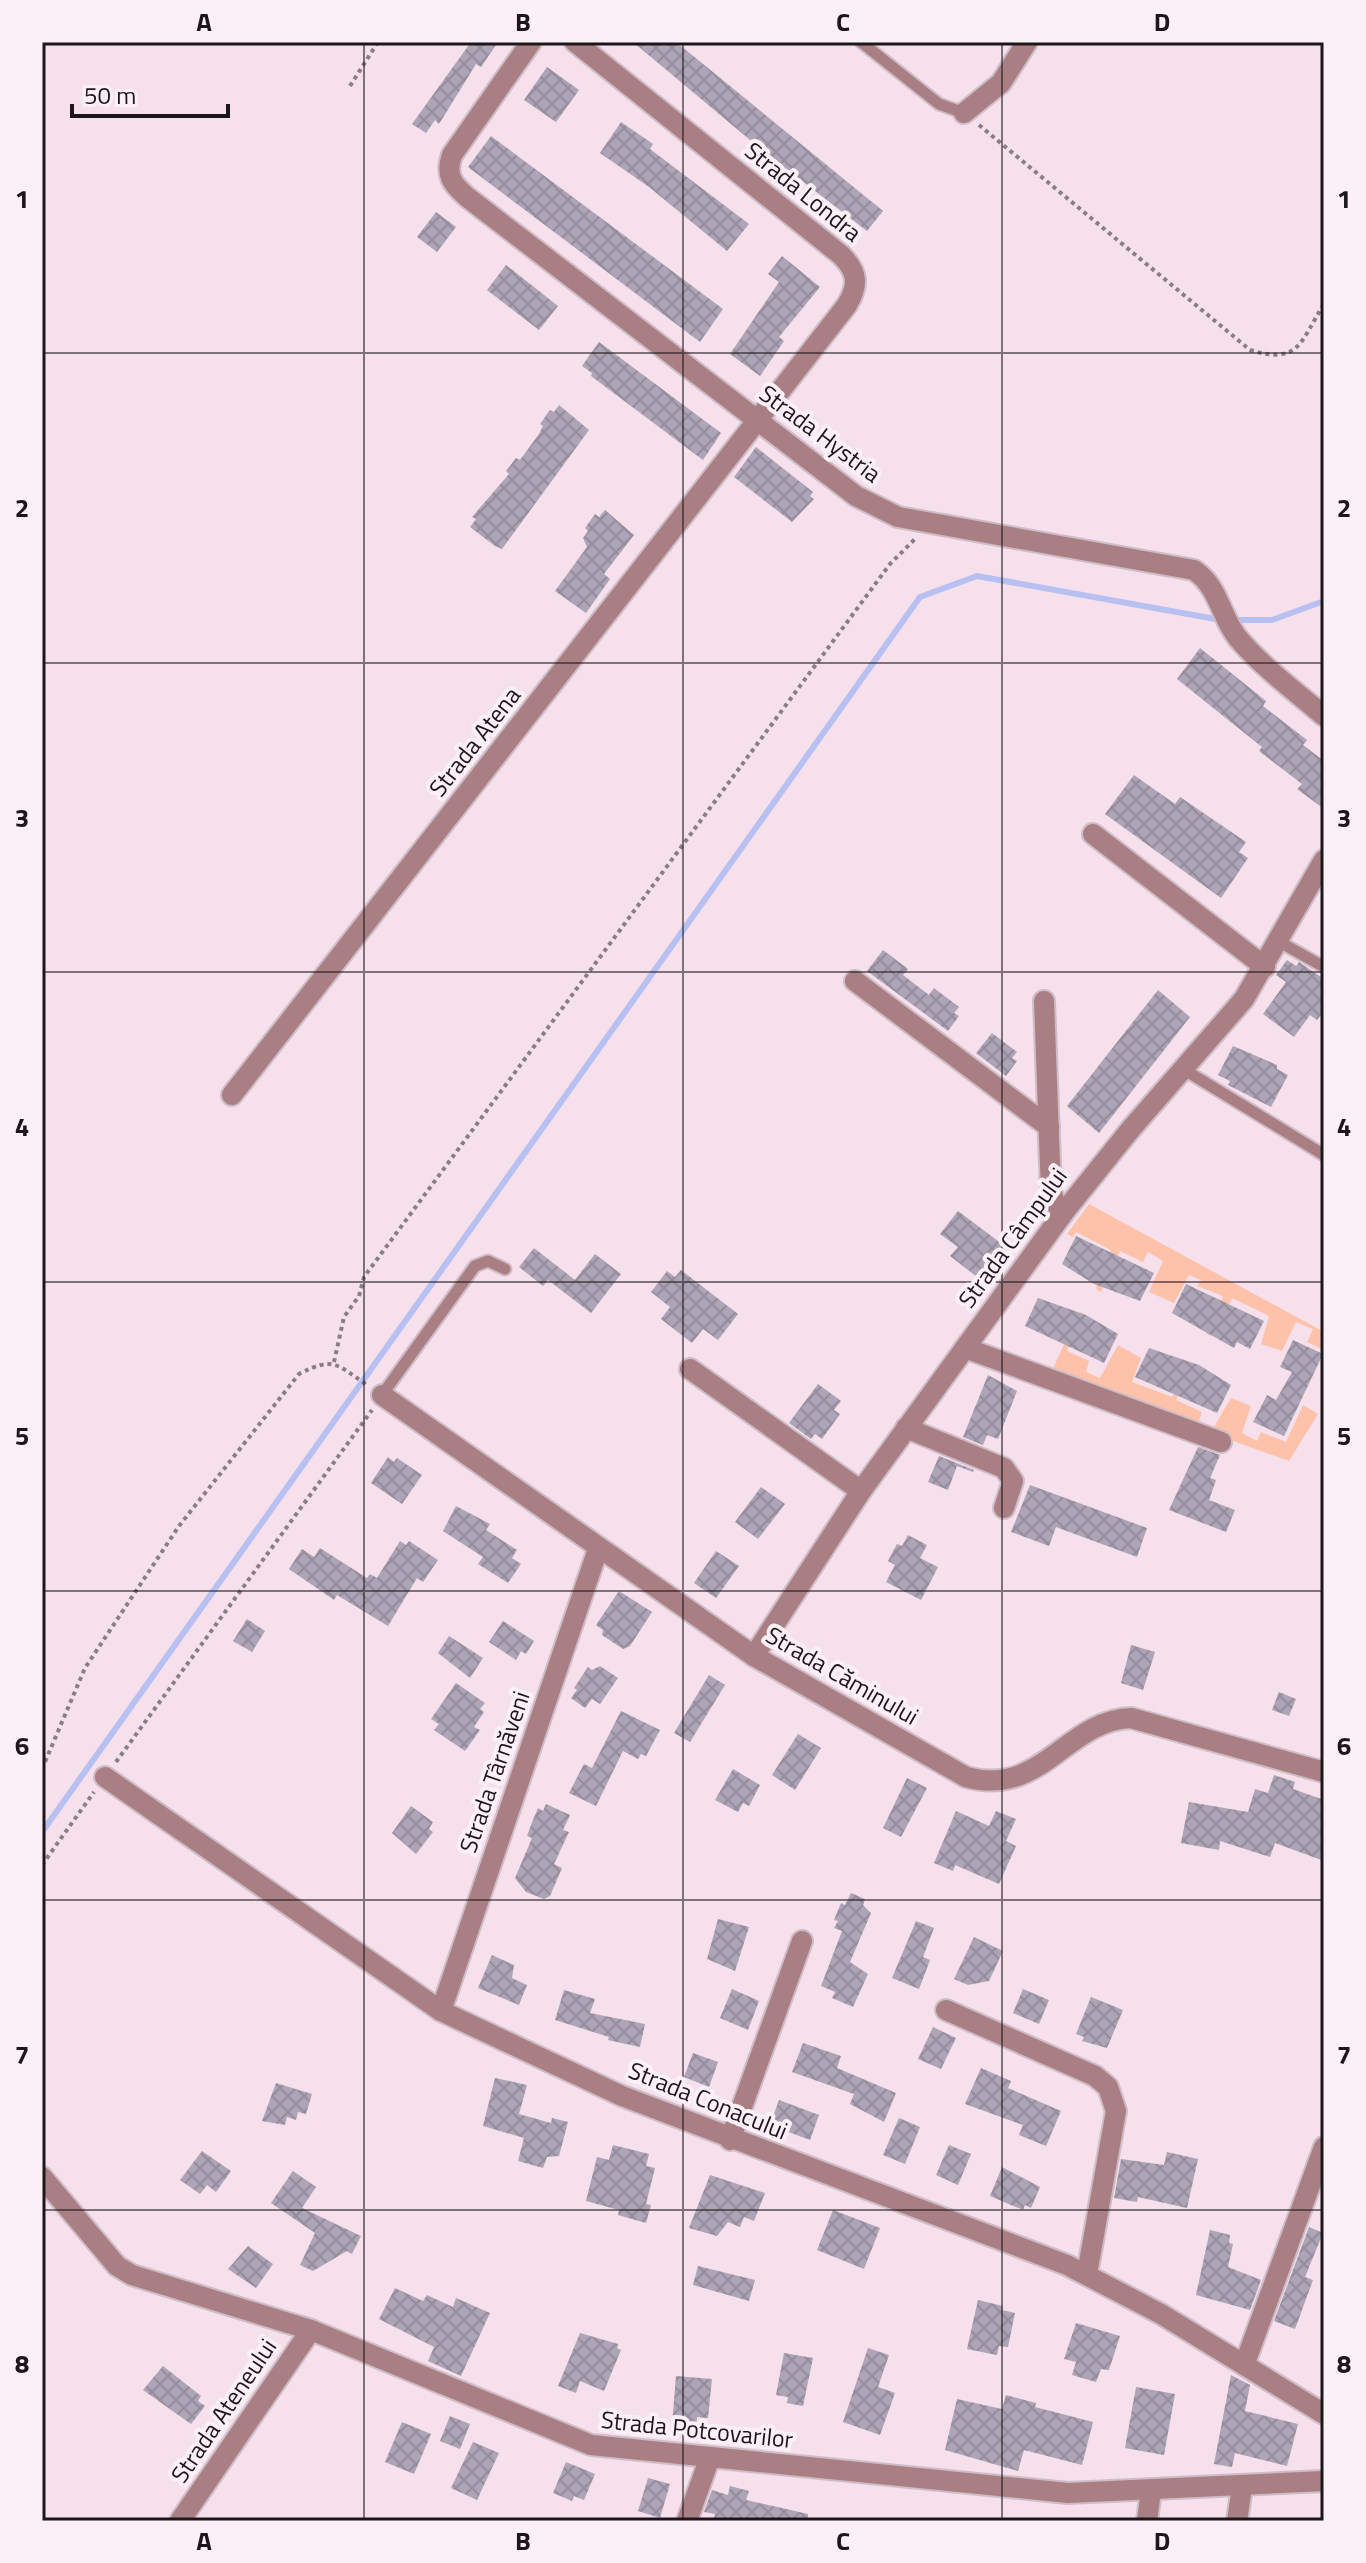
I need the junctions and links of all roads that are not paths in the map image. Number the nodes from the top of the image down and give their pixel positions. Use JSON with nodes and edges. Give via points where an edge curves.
{"nodes":[{"id":1,"x":531,"y":42,"type":"edge"},
{"id":2,"x":575,"y":42,"type":"edge"},
{"id":3,"x":861,"y":42,"type":"edge"},
{"id":4,"x":1027,"y":42,"type":"edge"},
{"id":5,"x":964,"y":113,"type":"joint"},
{"id":6,"x":757,"y":420,"type":"junction"},
{"id":7,"x":1324,"y":716,"type":"edge"},
{"id":8,"x":1093,"y":834,"type":"dead end"},
{"id":9,"x":1324,"y":860,"type":"edge"},
{"id":10,"x":1278,"y":941,"type":"junction"},
{"id":11,"x":1265,"y":967,"type":"junction"},
{"id":12,"x":1324,"y":967,"type":"edge"},
{"id":13,"x":855,"y":981,"type":"dead end"},
{"id":14,"x":1044,"y":1001,"type":"dead end"},
{"id":15,"x":1183,"y":1069,"type":"junction"},
{"id":16,"x":232,"y":1095,"type":"dead end"},
{"id":17,"x":1049,"y":1127,"type":"junction"},
{"id":18,"x":1324,"y":1155,"type":"edge"},
{"id":19,"x":1064,"y":1212,"type":"junction"},
{"id":20,"x":505,"y":1269,"type":"dead end"},
{"id":21,"x":965,"y":1348,"type":"junction"},
{"id":22,"x":690,"y":1369,"type":"dead end"},
{"id":23,"x":382,"y":1395,"type":"joint"},
{"id":24,"x":906,"y":1428,"type":"junction"},
{"id":25,"x":1221,"y":1442,"type":"dead end"},
{"id":26,"x":861,"y":1491,"type":"junction"},
{"id":27,"x":1004,"y":1508,"type":"dead end"},
{"id":28,"x":598,"y":1549,"type":"junction"},
{"id":29,"x":754,"y":1656,"type":"junction"},
{"id":30,"x":1324,"y":1772,"type":"edge"},
{"id":31,"x":105,"y":1777,"type":"road end"},
{"id":32,"x":802,"y":1941,"type":"dead end"},
{"id":33,"x":946,"y":2010,"type":"dead end"},
{"id":34,"x":441,"y":2011,"type":"junction"},
{"id":35,"x":730,"y":2140,"type":"junction"},
{"id":36,"x":1324,"y":2147,"type":"edge"},
{"id":37,"x":42,"y":2177,"type":"edge"},
{"id":38,"x":1087,"y":2274,"type":"junction"},
{"id":39,"x":311,"y":2330,"type":"junction"},
{"id":40,"x":1245,"y":2363,"type":"junction"},
{"id":41,"x":1324,"y":2414,"type":"edge"},
{"id":42,"x":709,"y":2460,"type":"junction"},
{"id":43,"x":1324,"y":2481,"type":"edge"},
{"id":44,"x":1242,"y":2487,"type":"junction"},
{"id":45,"x":1151,"y":2491,"type":"junction"},
{"id":46,"x":180,"y":2521,"type":"edge"},
{"id":47,"x":687,"y":2521,"type":"edge"},
{"id":48,"x":1147,"y":2521,"type":"edge"},
{"id":49,"x":1237,"y":2521,"type":"edge"}],
"edges":[{"from":1,"to":6,"type":"street","name":"Strada Hystria","via":[[452,155],[448,166],[453,184]]},
{"from":2,"to":6,"type":"street","name":"Strada Londra","via":[[841,255],[854,271],[856,286],[847,305]]},
{"from":3,"to":5,"type":"lane","via":[[939,104]]},
{"from":4,"to":5,"type":"street","via":[[1001,83]]},
{"from":6,"to":7,"type":"street","name":"Strada Hystria","via":[[856,496],[898,517],[1194,570],[1215,591],[1234,633]]},
{"from":6,"to":16,"type":"street","name":"Strada Atena"},
{"from":8,"to":11,"type":"street"},
{"from":9,"to":10,"type":"street","name":"Strada Câmpului"},
{"from":10,"to":11,"type":"street","name":"Strada Câmpului"},
{"from":10,"to":12,"type":"lane"},
{"from":11,"to":15,"type":"street","name":"Strada Câmpului"},
{"from":13,"to":17,"type":"street"},
{"from":14,"to":17,"type":"street"},
{"from":15,"to":18,"type":"lane"},
{"from":15,"to":19,"type":"street","name":"Strada Câmpului"},
{"from":17,"to":19,"type":"street","via":[[1051,1191]]},
{"from":19,"to":21,"type":"street","name":"Strada Câmpului"},
{"from":20,"to":23,"type":"lane","via":[[488,1261],[475,1266]]},
{"from":21,"to":24,"type":"street","name":"Strada Câmpului"},
{"from":21,"to":25,"type":"street"},
{"from":22,"to":26,"type":"street"},
{"from":23,"to":28,"type":"street","name":"Strada Căminului"},
{"from":24,"to":26,"type":"street","name":"Strada Câmpului"},
{"from":24,"to":27,"type":"street","via":[[1004,1468],[1013,1481]]},
{"from":26,"to":29,"type":"street","name":"Strada Câmpului"},
{"from":28,"to":29,"type":"street","name":"Strada Căminului"},
{"from":28,"to":34,"type":"street","name":"Strada Târnăveni"},
{"from":29,"to":30,"type":"street","name":"Strada Căminului","via":[[966,1777],[984,1782],[1025,1774],[1092,1731],[1131,1718]]},
{"from":31,"to":34,"type":"street","name":"Strada Conacului"},
{"from":32,"to":35,"type":"street"},
{"from":33,"to":38,"type":"street","via":[[1095,2076],[1108,2087],[1116,2111]]},
{"from":34,"to":35,"type":"street","name":"Strada Conacului"},
{"from":35,"to":38,"type":"street","name":"Strada Conacului"},
{"from":36,"to":40,"type":"street"},
{"from":37,"to":39,"type":"street","name":"Strada Potcovarilor","via":[[124,2271]]},
{"from":38,"to":40,"type":"street","name":"Strada Conacului"},
{"from":39,"to":42,"type":"street","name":"Strada Potcovarilor","via":[[576,2441]]},
{"from":39,"to":46,"type":"street","name":"Strada Ateneului"},
{"from":40,"to":41,"type":"street","name":"Strada Conacului"},
{"from":42,"to":45,"type":"street","name":"Strada Potcovarilor","via":[[1068,2493]]},
{"from":42,"to":47,"type":"street"},
{"from":43,"to":44,"type":"street","name":"Strada Potcovarilor"},
{"from":44,"to":45,"type":"street","name":"Strada Potcovarilor"},
{"from":44,"to":49,"type":"street"},
{"from":45,"to":48,"type":"street"}]}
